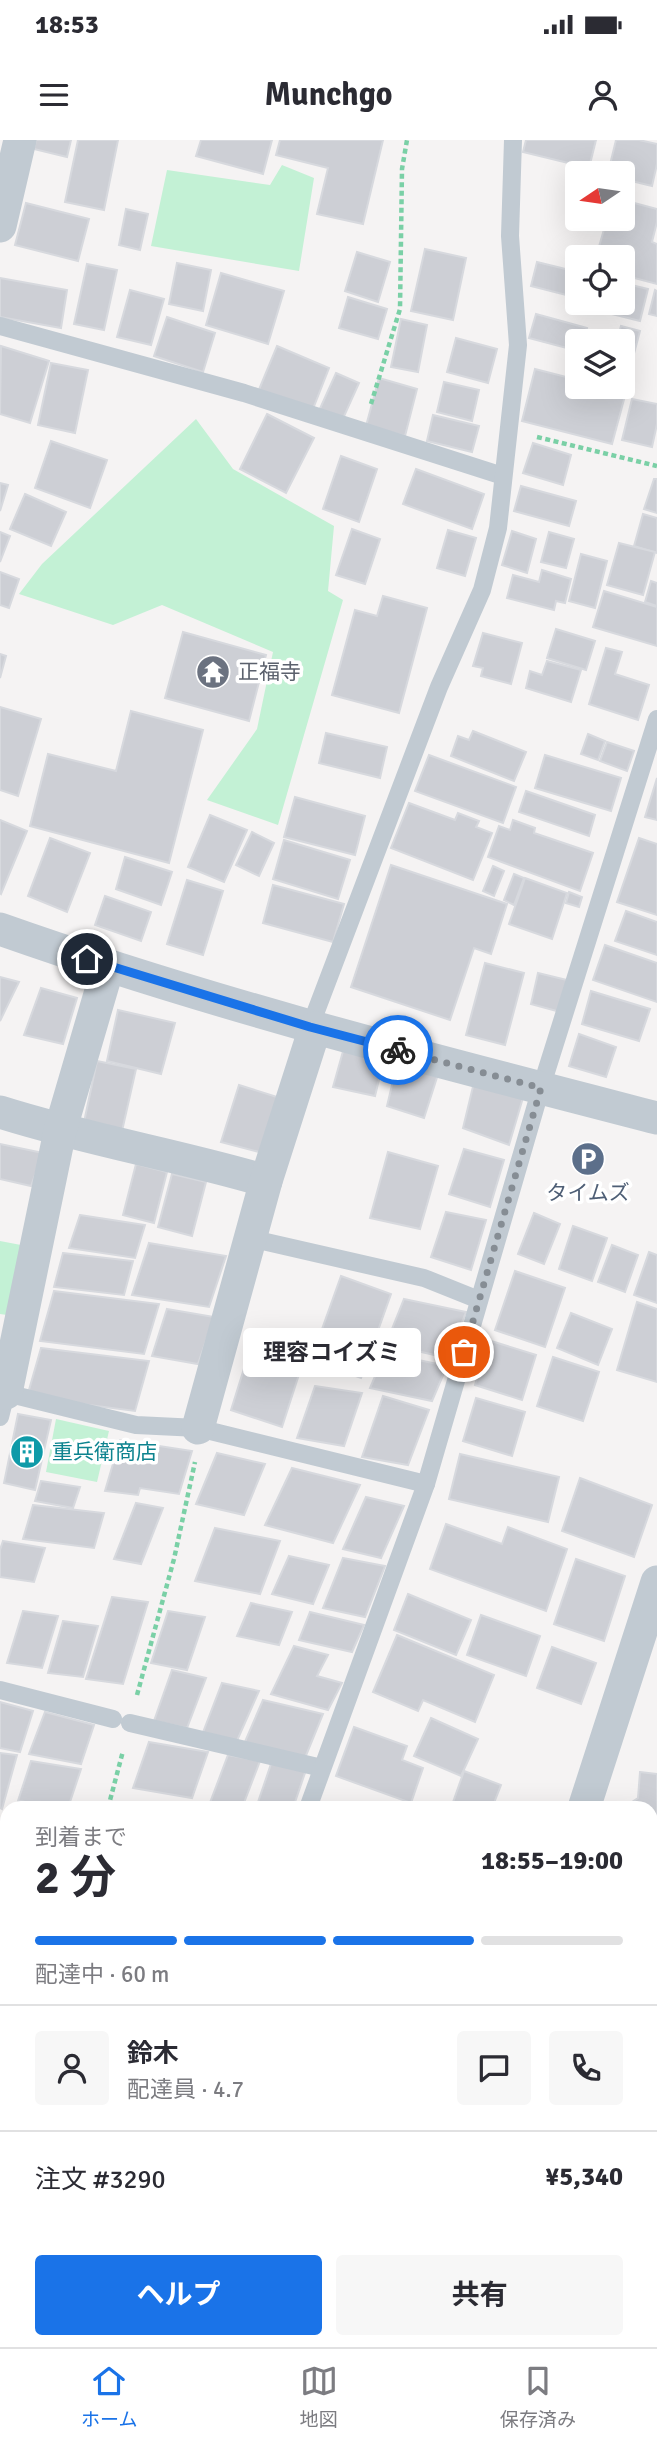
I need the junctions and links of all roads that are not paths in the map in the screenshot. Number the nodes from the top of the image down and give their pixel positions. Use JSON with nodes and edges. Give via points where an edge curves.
{"nodes":[{"id":1,"x":20,"y":140,"type":"edge"},
{"id":2,"x":513,"y":140,"type":"edge"},
{"id":3,"x":0,"y":226,"type":"edge"},
{"id":4,"x":0,"y":326,"type":"edge"},
{"id":5,"x":503,"y":476,"type":"junction"},
{"id":6,"x":657,"y":719,"type":"edge"},
{"id":7,"x":0,"y":929,"type":"edge"},
{"id":8,"x":108,"y":967,"type":"junction"},
{"id":9,"x":312,"y":1027,"type":"junction"},
{"id":10,"x":541,"y":1088,"type":"junction"},
{"id":11,"x":0,"y":1112,"type":"edge"},
{"id":12,"x":657,"y":1118,"type":"edge"},
{"id":13,"x":60,"y":1131,"type":"junction"},
{"id":14,"x":265,"y":1181,"type":"junction"},
{"id":15,"x":249,"y":1238,"type":"junction"},
{"id":16,"x":479,"y":1300,"type":"junction"},
{"id":17,"x":3,"y":1405,"type":"edge"},
{"id":18,"x":198,"y":1428,"type":"junction"},
{"id":19,"x":426,"y":1484,"type":"junction"},
{"id":20,"x":657,"y":1582,"type":"edge"},
{"id":21,"x":0,"y":1690,"type":"edge"},
{"id":22,"x":322,"y":1768,"type":"junction"},
{"id":23,"x":310,"y":1801,"type":"edge"},
{"id":24,"x":586,"y":1801,"type":"edge"}],
"edges":[{"from":1,"to":3,"type":"street"},
{"from":2,"to":5,"type":"lane","via":[[510,236],[517,345]]},
{"from":4,"to":5,"type":"lane","via":[[244,393]]},
{"from":5,"to":9,"type":"lane","via":[[498,528],[482,590],[439,687]]},
{"from":6,"to":10,"type":"lane"},
{"from":7,"to":8,"type":"street"},
{"from":8,"to":9,"type":"street"},
{"from":8,"to":13,"type":"street"},
{"from":9,"to":10,"type":"street"},
{"from":9,"to":14,"type":"street"},
{"from":10,"to":12,"type":"street"},
{"from":10,"to":16,"type":"lane"},
{"from":11,"to":13,"type":"street"},
{"from":13,"to":14,"type":"street"},
{"from":13,"to":17,"type":"street"},
{"from":14,"to":15,"type":"street"},
{"from":15,"to":16,"type":"lane","via":[[424,1278]]},
{"from":15,"to":18,"type":"street"},
{"from":16,"to":19,"type":"lane"},
{"from":17,"to":18,"type":"lane","via":[[136,1425]]},
{"from":18,"to":19,"type":"lane"},
{"from":19,"to":22,"type":"lane"},
{"from":20,"to":24,"type":"street"},
{"from":21,"to":22,"type":"lane"},
{"from":22,"to":23,"type":"lane"}]}
